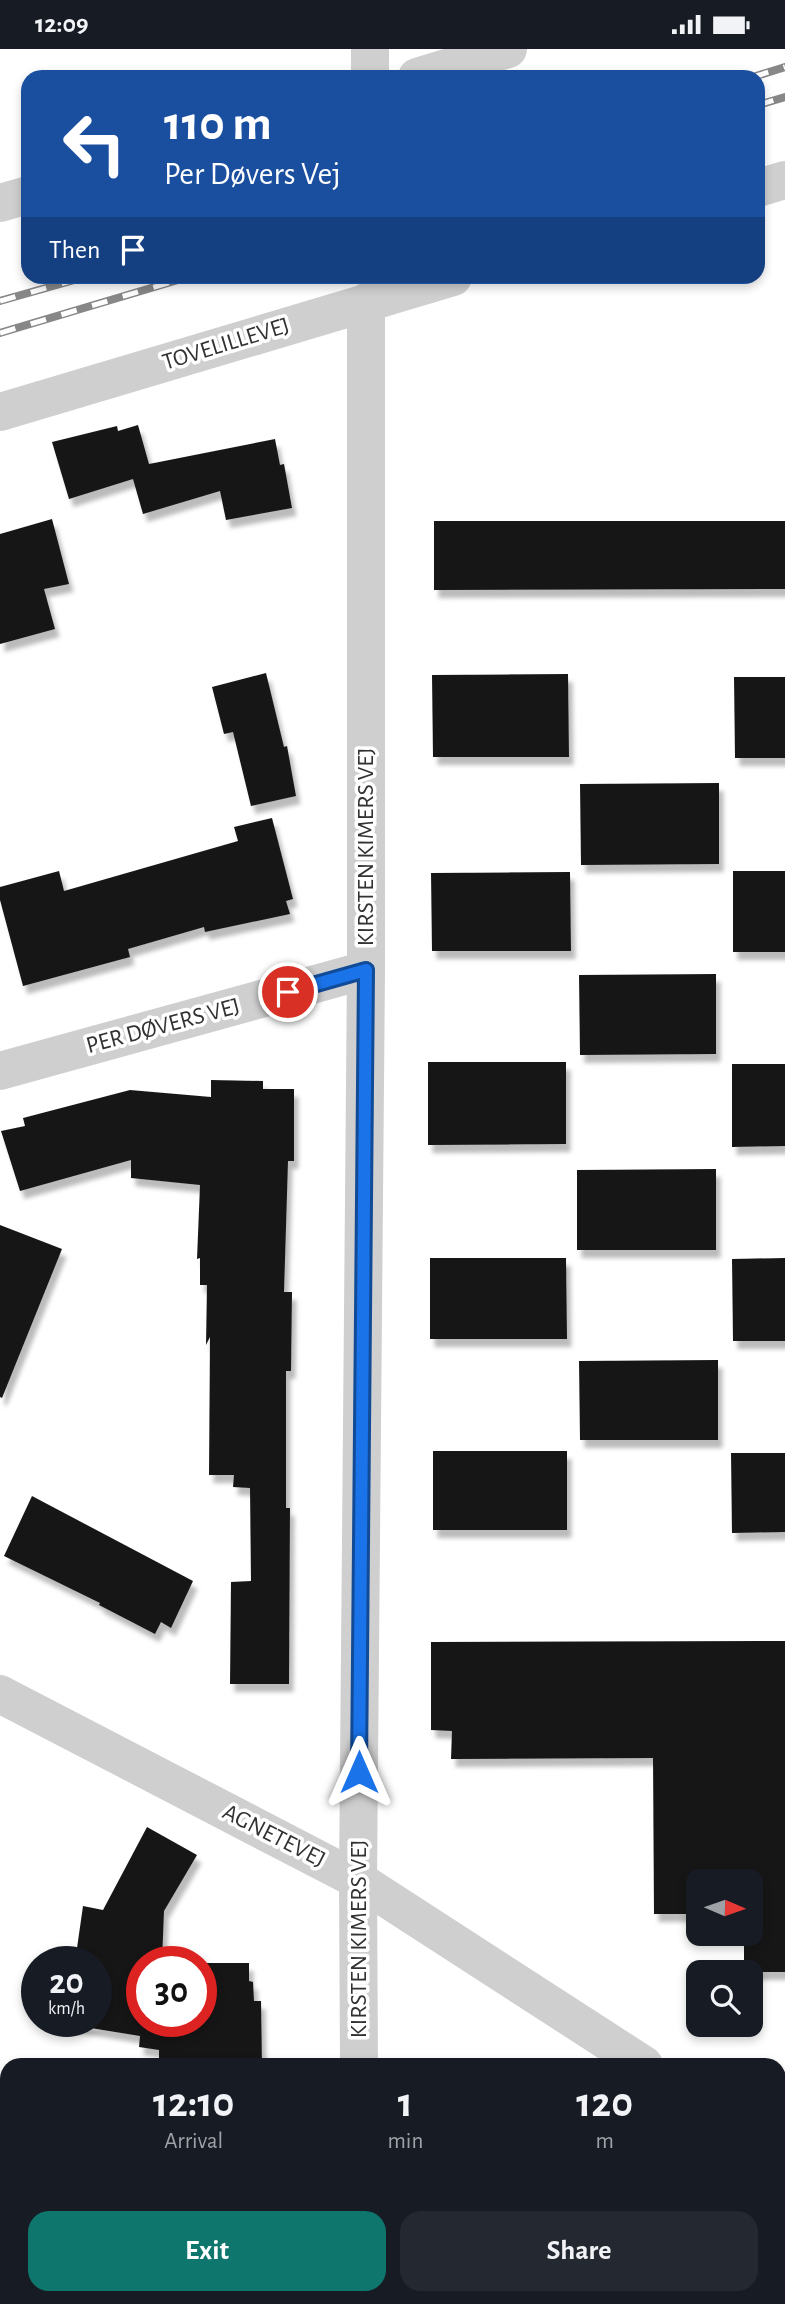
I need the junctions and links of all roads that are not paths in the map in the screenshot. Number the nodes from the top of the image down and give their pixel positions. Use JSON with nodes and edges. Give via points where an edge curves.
{"nodes":[{"id":1,"x":370,"y":49,"type":"edge"},
{"id":2,"x":508,"y":49,"type":"edge"},
{"id":3,"x":370,"y":70,"type":"edge"},
{"id":4,"x":439,"y":70,"type":"edge"},
{"id":5,"x":785,"y":180,"type":"edge"},
{"id":6,"x":765,"y":186,"type":"edge"},
{"id":7,"x":21,"y":197,"type":"edge"},
{"id":8,"x":0,"y":203,"type":"edge"},
{"id":9,"x":429,"y":284,"type":"edge"},
{"id":10,"x":366,"y":302,"type":"junction"},
{"id":11,"x":0,"y":412,"type":"edge"},
{"id":12,"x":366,"y":970,"type":"junction"},
{"id":13,"x":0,"y":1071,"type":"edge"},
{"id":14,"x":0,"y":1694,"type":"edge"},
{"id":15,"x":358,"y":1879,"type":"junction"},
{"id":16,"x":359,"y":2058,"type":"edge"},
{"id":17,"x":633,"y":2058,"type":"edge"}],
"edges":[{"from":1,"to":3,"type":"street"},
{"from":2,"to":4,"type":"street"},
{"from":5,"to":6,"type":"street"},
{"from":7,"to":8,"type":"street"},
{"from":9,"to":10,"type":"street","name":"TOVELILLEVEJ"},
{"from":10,"to":11,"type":"street","name":"TOVELILLEVEJ"},
{"from":10,"to":12,"type":"street","name":"KIRSTEN KIMERS VEJ"},
{"from":12,"to":13,"type":"street","name":"PER DØVERS VEJ"},
{"from":12,"to":15,"type":"street","name":"KIRSTEN KIMERS VEJ"},
{"from":14,"to":15,"type":"street","name":"AGNETEVEJ"},
{"from":15,"to":16,"type":"street","name":"KIRSTEN KIMERS VEJ"},
{"from":15,"to":17,"type":"street","name":"AGNETEVEJ"}]}
